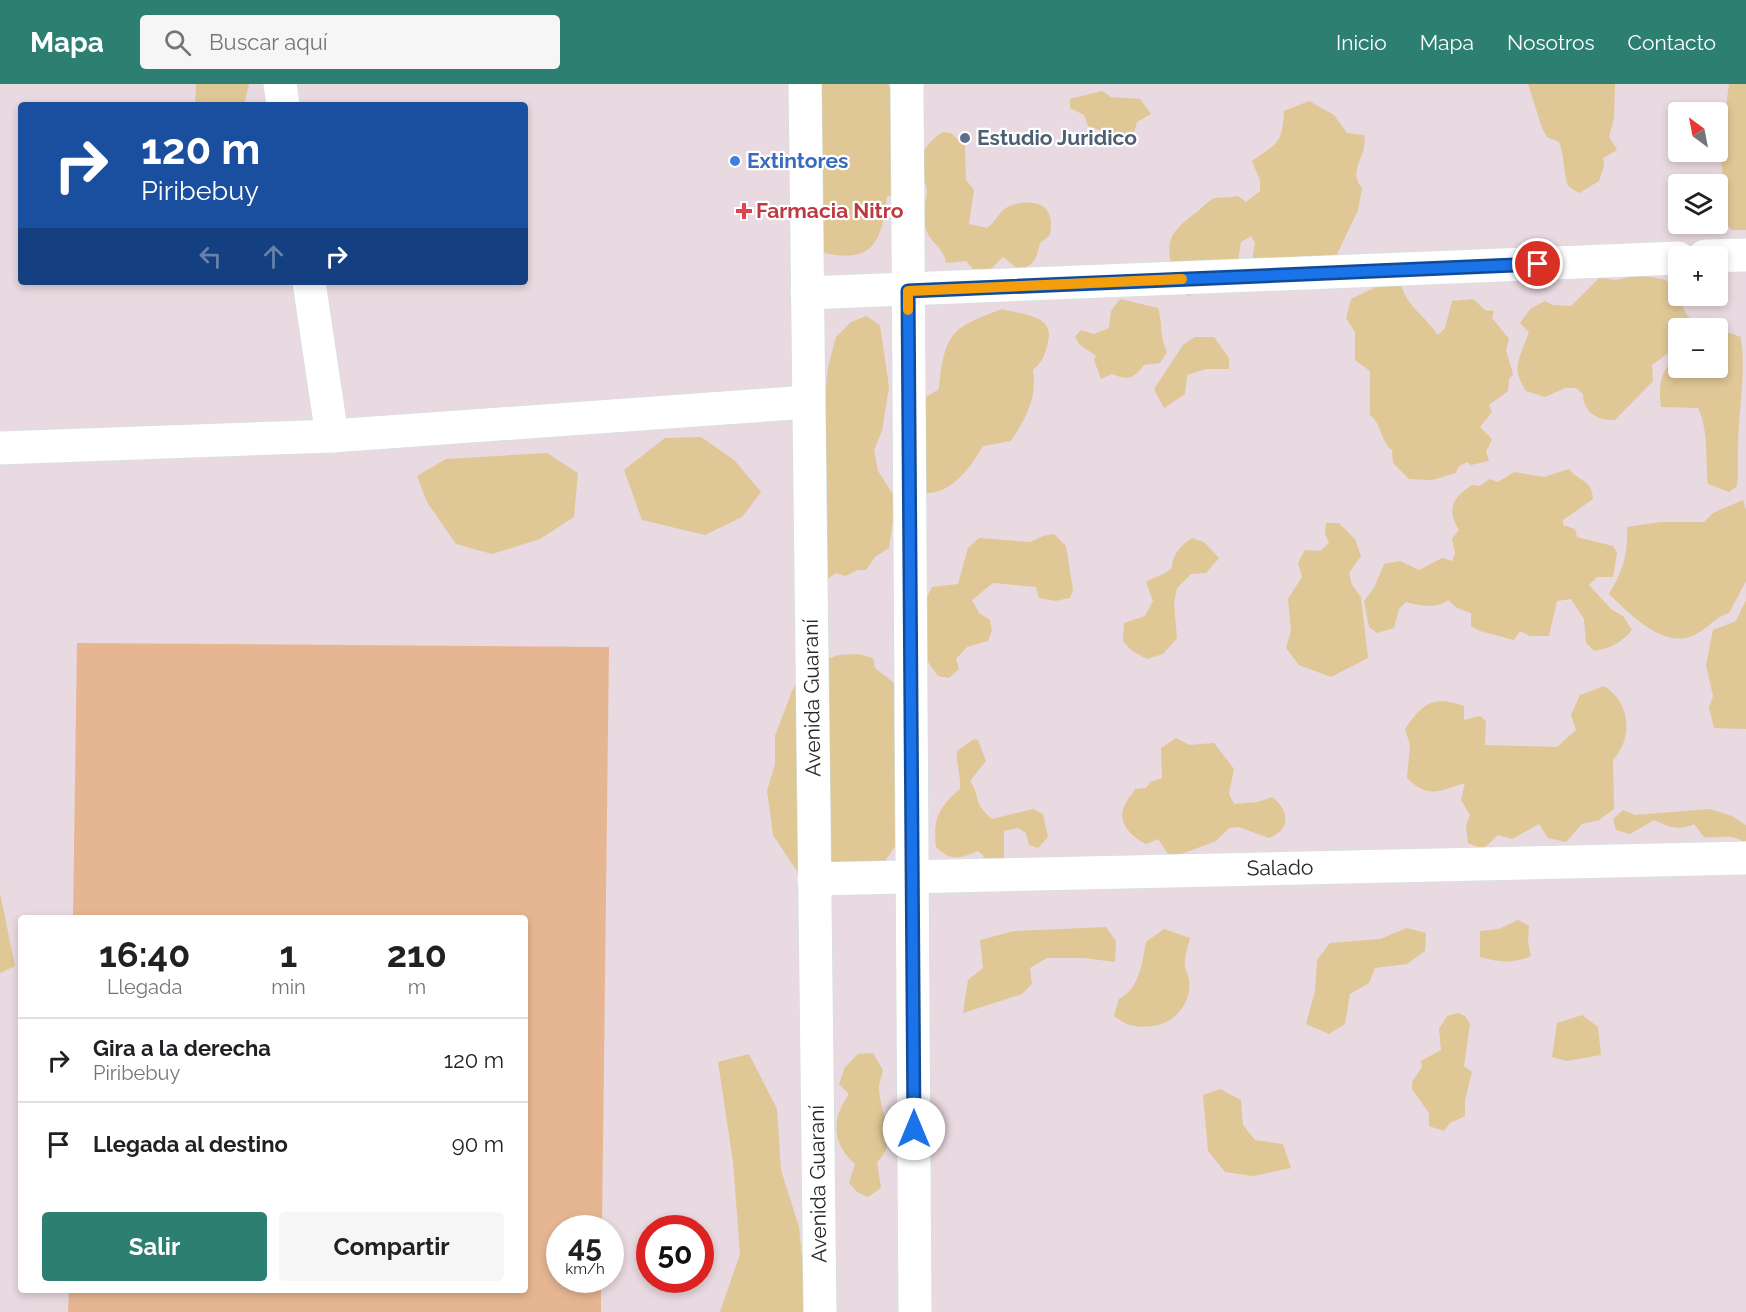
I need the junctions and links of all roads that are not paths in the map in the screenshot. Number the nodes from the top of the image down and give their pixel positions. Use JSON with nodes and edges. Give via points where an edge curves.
{"nodes":[{"id":1,"x":280,"y":84,"type":"edge"},
{"id":2,"x":805,"y":84,"type":"edge"},
{"id":3,"x":907,"y":84,"type":"edge"},
{"id":4,"x":283,"y":102,"type":"edge"},
{"id":5,"x":1728,"y":255,"type":"edge"},
{"id":6,"x":1746,"y":255,"type":"edge"},
{"id":7,"x":1668,"y":258,"type":"edge"},
{"id":8,"x":309,"y":285,"type":"edge"},
{"id":9,"x":908,"y":291,"type":"junction"},
{"id":10,"x":807,"y":293,"type":"junction"},
{"id":11,"x":808,"y":402,"type":"junction"},
{"id":12,"x":332,"y":436,"type":"junction"},
{"id":13,"x":0,"y":448,"type":"edge"},
{"id":14,"x":1746,"y":858,"type":"edge"},
{"id":15,"x":912,"y":876,"type":"junction"},
{"id":16,"x":814,"y":879,"type":"junction"},
{"id":17,"x":820,"y":1312,"type":"edge"},
{"id":18,"x":915,"y":1312,"type":"edge"}],
"edges":[{"from":1,"to":4,"type":"street"},
{"from":2,"to":10,"type":"street","name":"Avenida Guaraní"},
{"from":3,"to":9,"type":"street"},
{"from":5,"to":6,"type":"street"},
{"from":7,"to":9,"type":"street"},
{"from":8,"to":12,"type":"street"},
{"from":9,"to":10,"type":"street"},
{"from":9,"to":15,"type":"street"},
{"from":10,"to":11,"type":"street","name":"Avenida Guaraní"},
{"from":11,"to":12,"type":"street"},
{"from":11,"to":16,"type":"street","name":"Avenida Guaraní"},
{"from":12,"to":13,"type":"street"},
{"from":14,"to":15,"type":"street","name":"Salado"},
{"from":15,"to":16,"type":"street","name":"Salado"},
{"from":15,"to":18,"type":"street"},
{"from":16,"to":17,"type":"street","name":"Avenida Guaraní"}]}
